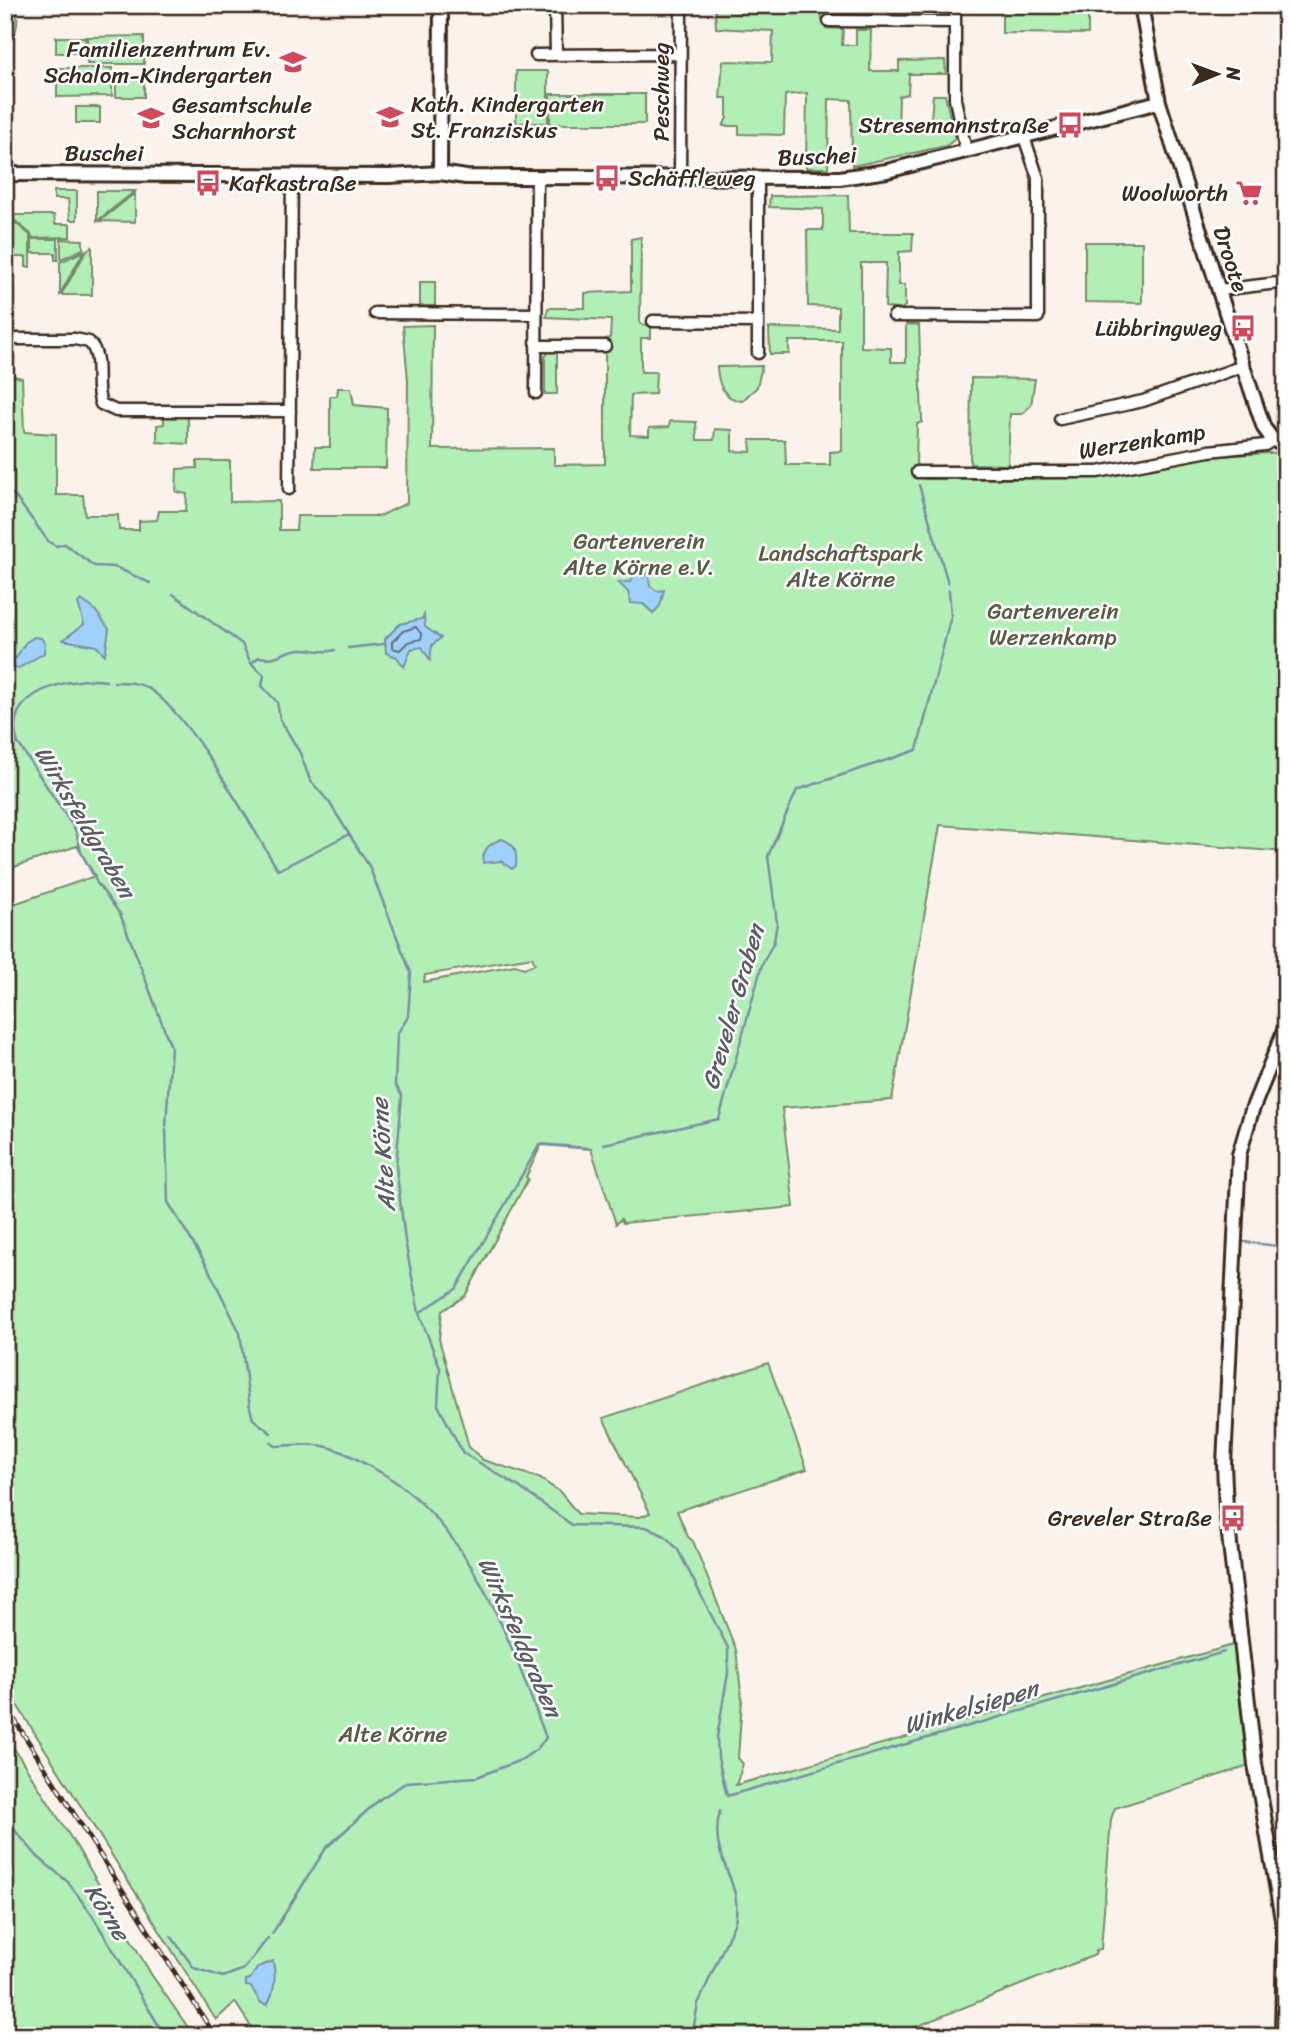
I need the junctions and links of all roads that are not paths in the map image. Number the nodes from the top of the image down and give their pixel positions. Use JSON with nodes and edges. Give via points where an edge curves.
{"nodes":[{"id":1,"x":441,"y":5,"type":"edge"},
{"id":2,"x":555,"y":5,"type":"edge"},
{"id":3,"x":681,"y":5,"type":"edge"},
{"id":4,"x":955,"y":5,"type":"edge"},
{"id":5,"x":1142,"y":5,"type":"edge"},
{"id":6,"x":829,"y":22,"type":"dead end"},
{"id":7,"x":955,"y":22,"type":"junction"},
{"id":8,"x":680,"y":54,"type":"junction"},
{"id":9,"x":536,"y":55,"type":"dead end"},
{"id":10,"x":555,"y":55,"type":"junction"},
{"id":11,"x":1159,"y":102,"type":"junction"},
{"id":12,"x":1024,"y":137,"type":"junction"},
{"id":13,"x":966,"y":151,"type":"junction"},
{"id":14,"x":440,"y":173,"type":"junction"},
{"id":15,"x":5,"y":174,"type":"edge"},
{"id":16,"x":292,"y":176,"type":"junction"},
{"id":17,"x":537,"y":177,"type":"junction"},
{"id":18,"x":680,"y":178,"type":"junction"},
{"id":19,"x":758,"y":178,"type":"junction"},
{"id":20,"x":1286,"y":282,"type":"edge"},
{"id":21,"x":1219,"y":290,"type":"junction"},
{"id":22,"x":375,"y":313,"type":"dead end"},
{"id":23,"x":536,"y":314,"type":"junction"},
{"id":24,"x":894,"y":316,"type":"dead end"},
{"id":25,"x":653,"y":321,"type":"dead end"},
{"id":26,"x":758,"y":321,"type":"junction"},
{"id":27,"x":5,"y":339,"type":"edge"},
{"id":28,"x":536,"y":346,"type":"junction"},
{"id":29,"x":605,"y":346,"type":"dead end"},
{"id":30,"x":758,"y":353,"type":"dead end"},
{"id":31,"x":1243,"y":366,"type":"junction"},
{"id":32,"x":536,"y":393,"type":"dead end"},
{"id":33,"x":290,"y":411,"type":"junction"},
{"id":34,"x":1060,"y":419,"type":"dead end"},
{"id":35,"x":1280,"y":442,"type":"edge"},
{"id":36,"x":917,"y":472,"type":"dead end"},
{"id":37,"x":289,"y":489,"type":"dead end"},
{"id":38,"x":1286,"y":1026,"type":"edge"},
{"id":39,"x":1282,"y":2036,"type":"edge"}],
"edges":[{"from":1,"to":14,"type":"street"},
{"from":2,"to":10,"type":"street"},
{"from":3,"to":8,"type":"street","name":"Peschweg"},
{"from":4,"to":7,"type":"street"},
{"from":5,"to":11,"type":"street","name":"Droote"},
{"from":6,"to":7,"type":"street"},
{"from":7,"to":13,"type":"street","via":[[955,107]]},
{"from":8,"to":10,"type":"street"},
{"from":8,"to":18,"type":"street","name":"Peschweg"},
{"from":9,"to":10,"type":"street"},
{"from":11,"to":12,"type":"street","name":"Buschei"},
{"from":11,"to":21,"type":"street","name":"Droote"},
{"from":12,"to":13,"type":"street","name":"Buschei"},
{"from":12,"to":24,"type":"street","via":[[1038,178],[1038,317]]},
{"from":13,"to":19,"type":"street","name":"Buschei","via":[[870,175]]},
{"from":14,"to":16,"type":"street","name":"Buschei"},
{"from":14,"to":17,"type":"street","name":"Buschei"},
{"from":15,"to":16,"type":"street","name":"Buschei"},
{"from":16,"to":33,"type":"street"},
{"from":17,"to":18,"type":"street","name":"Buschei"},
{"from":17,"to":23,"type":"street"},
{"from":18,"to":19,"type":"street","name":"Buschei"},
{"from":19,"to":26,"type":"street"},
{"from":20,"to":21,"type":"street"},
{"from":21,"to":31,"type":"street","name":"Droote"},
{"from":22,"to":23,"type":"street"},
{"from":23,"to":28,"type":"street"},
{"from":25,"to":26,"type":"street"},
{"from":26,"to":30,"type":"street"},
{"from":27,"to":33,"type":"street","via":[[89,342],[97,354],[97,395],[101,404],[116,411]]},
{"from":28,"to":29,"type":"street"},
{"from":28,"to":32,"type":"street"},
{"from":31,"to":34,"type":"street","via":[[1143,401]]},
{"from":31,"to":35,"type":"street","name":"Droote","via":[[1265,428]]},
{"from":33,"to":37,"type":"street"},
{"from":35,"to":36,"type":"street","name":"Werzenkamp","via":[[1098,472]]},
{"from":38,"to":39,"type":"street","via":[[1239,1155],[1224,1464],[1255,1764],[1284,1931]]}]}
